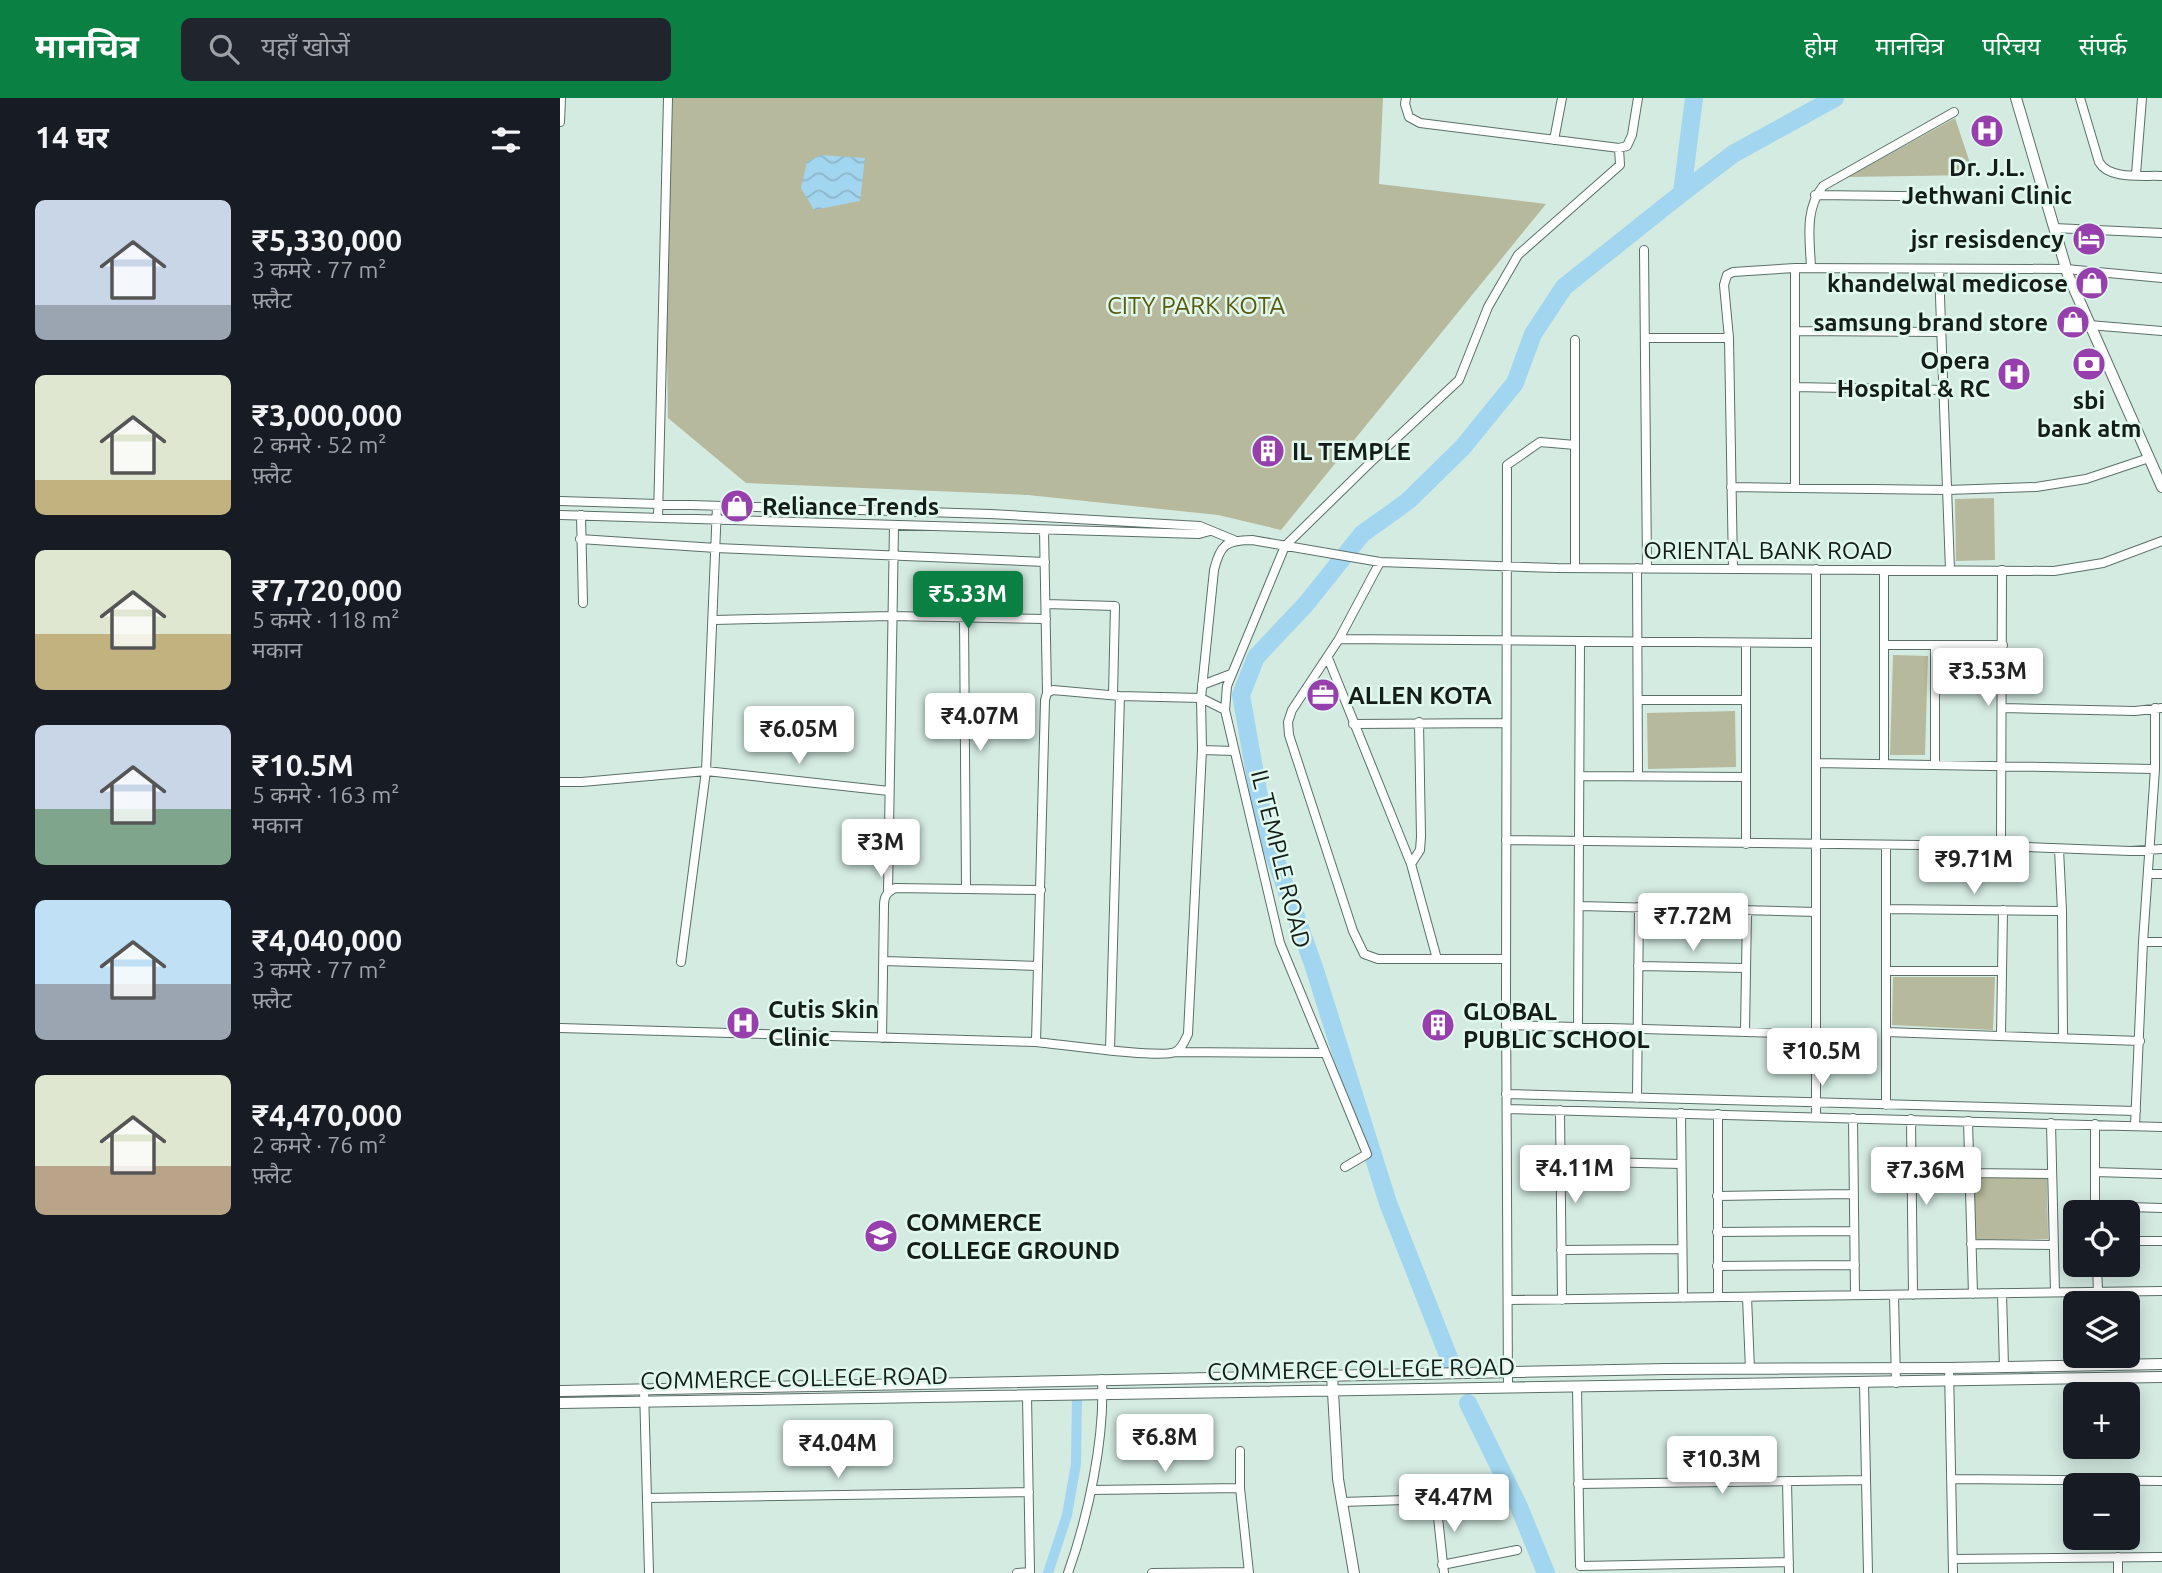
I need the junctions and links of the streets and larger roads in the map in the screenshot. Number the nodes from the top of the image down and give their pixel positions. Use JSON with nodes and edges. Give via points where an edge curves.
{"nodes":[{"id":1,"x":561,"y":98,"type":"edge"},
{"id":2,"x":668,"y":98,"type":"edge"},
{"id":3,"x":1406,"y":98,"type":"edge"},
{"id":4,"x":1562,"y":98,"type":"edge"},
{"id":5,"x":1638,"y":98,"type":"edge"},
{"id":6,"x":2016,"y":98,"type":"edge"},
{"id":7,"x":2080,"y":98,"type":"edge"},
{"id":8,"x":2142,"y":98,"type":"edge"},
{"id":9,"x":1954,"y":112,"type":"dead end"},
{"id":10,"x":560,"y":122,"type":"edge"},
{"id":11,"x":1553,"y":140,"type":"junction"},
{"id":12,"x":1619,"y":148,"type":"junction"},
{"id":13,"x":2136,"y":174,"type":"junction"},
{"id":14,"x":2162,"y":176,"type":"edge"},
{"id":15,"x":1815,"y":195,"type":"junction"},
{"id":16,"x":1983,"y":197,"type":"dead end"},
{"id":17,"x":2054,"y":228,"type":"junction"},
{"id":18,"x":2162,"y":233,"type":"edge"},
{"id":19,"x":1644,"y":250,"type":"dead end"},
{"id":20,"x":1795,"y":268,"type":"junction"},
{"id":21,"x":1811,"y":268,"type":"junction"},
{"id":22,"x":1939,"y":269,"type":"junction"},
{"id":23,"x":2066,"y":269,"type":"junction"},
{"id":24,"x":2162,"y":278,"type":"edge"},
{"id":25,"x":2089,"y":325,"type":"junction"},
{"id":26,"x":1795,"y":331,"type":"junction"},
{"id":27,"x":2162,"y":331,"type":"edge"},
{"id":28,"x":1941,"y":332,"type":"junction"},
{"id":29,"x":1645,"y":338,"type":"junction"},
{"id":30,"x":1729,"y":338,"type":"junction"},
{"id":31,"x":1575,"y":340,"type":"dead end"},
{"id":32,"x":1795,"y":387,"type":"junction"},
{"id":33,"x":1943,"y":390,"type":"junction"},
{"id":34,"x":1575,"y":444,"type":"junction"},
{"id":35,"x":2150,"y":458,"type":"junction"},
{"id":36,"x":2158,"y":467,"type":"edge"},
{"id":37,"x":1731,"y":487,"type":"junction"},
{"id":38,"x":2162,"y":487,"type":"edge"},
{"id":39,"x":1795,"y":488,"type":"junction"},
{"id":40,"x":1947,"y":490,"type":"junction"},
{"id":41,"x":560,"y":500,"type":"edge"},
{"id":42,"x":658,"y":504,"type":"junction"},
{"id":43,"x":718,"y":506,"type":"junction"},
{"id":44,"x":560,"y":515,"type":"edge"},
{"id":45,"x":581,"y":515,"type":"junction"},
{"id":46,"x":658,"y":518,"type":"junction"},
{"id":47,"x":717,"y":520,"type":"junction"},
{"id":48,"x":894,"y":526,"type":"junction"},
{"id":49,"x":1044,"y":530,"type":"junction"},
{"id":50,"x":1210,"y":531,"type":"junction"},
{"id":51,"x":580,"y":539,"type":"junction"},
{"id":52,"x":1234,"y":540,"type":"junction"},
{"id":53,"x":2162,"y":541,"type":"edge"},
{"id":54,"x":1285,"y":546,"type":"junction"},
{"id":55,"x":716,"y":548,"type":"junction"},
{"id":56,"x":893,"y":555,"type":"junction"},
{"id":57,"x":1045,"y":562,"type":"junction"},
{"id":58,"x":1380,"y":562,"type":"junction"},
{"id":59,"x":1506,"y":566,"type":"junction"},
{"id":60,"x":1575,"y":568,"type":"junction"},
{"id":61,"x":1642,"y":568,"type":"junction"},
{"id":62,"x":1733,"y":569,"type":"junction"},
{"id":63,"x":1816,"y":569,"type":"junction"},
{"id":64,"x":1884,"y":570,"type":"junction"},
{"id":65,"x":1950,"y":570,"type":"junction"},
{"id":66,"x":2002,"y":570,"type":"junction"},
{"id":67,"x":583,"y":603,"type":"dead end"},
{"id":68,"x":1046,"y":604,"type":"junction"},
{"id":69,"x":891,"y":616,"type":"junction"},
{"id":70,"x":964,"y":617,"type":"junction"},
{"id":71,"x":1046,"y":619,"type":"junction"},
{"id":72,"x":714,"y":620,"type":"junction"},
{"id":73,"x":1339,"y":639,"type":"junction"},
{"id":74,"x":1506,"y":641,"type":"junction"},
{"id":75,"x":1580,"y":642,"type":"junction"},
{"id":76,"x":1638,"y":642,"type":"junction"},
{"id":77,"x":1746,"y":643,"type":"junction"},
{"id":78,"x":1816,"y":643,"type":"junction"},
{"id":79,"x":1884,"y":645,"type":"junction"},
{"id":80,"x":1935,"y":645,"type":"junction"},
{"id":81,"x":2003,"y":645,"type":"junction"},
{"id":82,"x":1328,"y":658,"type":"junction"},
{"id":83,"x":1231,"y":674,"type":"junction"},
{"id":84,"x":1202,"y":685,"type":"junction"},
{"id":85,"x":1048,"y":693,"type":"junction"},
{"id":86,"x":1116,"y":695,"type":"junction"},
{"id":87,"x":1201,"y":698,"type":"junction"},
{"id":88,"x":1638,"y":700,"type":"junction"},
{"id":89,"x":1746,"y":701,"type":"junction"},
{"id":90,"x":2003,"y":708,"type":"junction"},
{"id":91,"x":2158,"y":708,"type":"edge"},
{"id":92,"x":1225,"y":710,"type":"junction"},
{"id":93,"x":1419,"y":722,"type":"junction"},
{"id":94,"x":1506,"y":723,"type":"junction"},
{"id":95,"x":1353,"y":724,"type":"junction"},
{"id":96,"x":1202,"y":750,"type":"junction"},
{"id":97,"x":1234,"y":751,"type":"junction"},
{"id":98,"x":1816,"y":762,"type":"junction"},
{"id":99,"x":1884,"y":764,"type":"junction"},
{"id":100,"x":1935,"y":765,"type":"junction"},
{"id":101,"x":2003,"y":766,"type":"junction"},
{"id":102,"x":2155,"y":769,"type":"junction"},
{"id":103,"x":706,"y":771,"type":"junction"},
{"id":104,"x":1580,"y":776,"type":"junction"},
{"id":105,"x":1638,"y":776,"type":"junction"},
{"id":106,"x":1746,"y":777,"type":"junction"},
{"id":107,"x":560,"y":782,"type":"edge"},
{"id":108,"x":889,"y":790,"type":"junction"},
{"id":109,"x":1506,"y":840,"type":"junction"},
{"id":110,"x":1580,"y":841,"type":"junction"},
{"id":111,"x":1746,"y":844,"type":"junction"},
{"id":112,"x":1816,"y":845,"type":"junction"},
{"id":113,"x":1886,"y":846,"type":"junction"},
{"id":114,"x":2001,"y":846,"type":"junction"},
{"id":115,"x":2059,"y":849,"type":"junction"},
{"id":116,"x":2162,"y":849,"type":"edge"},
{"id":117,"x":2150,"y":851,"type":"junction"},
{"id":118,"x":1411,"y":864,"type":"junction"},
{"id":119,"x":2149,"y":874,"type":"junction"},
{"id":120,"x":2162,"y":874,"type":"edge"},
{"id":121,"x":966,"y":889,"type":"junction"},
{"id":122,"x":1041,"y":890,"type":"junction"},
{"id":123,"x":888,"y":892,"type":"junction"},
{"id":124,"x":1579,"y":906,"type":"junction"},
{"id":125,"x":1639,"y":907,"type":"junction"},
{"id":126,"x":1886,"y":909,"type":"junction"},
{"id":127,"x":1747,"y":910,"type":"junction"},
{"id":128,"x":2003,"y":910,"type":"junction"},
{"id":129,"x":2063,"y":911,"type":"junction"},
{"id":130,"x":1816,"y":912,"type":"junction"},
{"id":131,"x":2143,"y":942,"type":"junction"},
{"id":132,"x":2162,"y":942,"type":"edge"},
{"id":133,"x":1437,"y":959,"type":"junction"},
{"id":134,"x":1506,"y":959,"type":"junction"},
{"id":135,"x":884,"y":961,"type":"junction"},
{"id":136,"x":681,"y":962,"type":"dead end"},
{"id":137,"x":1038,"y":965,"type":"junction"},
{"id":138,"x":1638,"y":966,"type":"junction"},
{"id":139,"x":1746,"y":968,"type":"junction"},
{"id":140,"x":1886,"y":971,"type":"junction"},
{"id":141,"x":2002,"y":971,"type":"junction"},
{"id":142,"x":1506,"y":1025,"type":"junction"},
{"id":143,"x":1578,"y":1027,"type":"junction"},
{"id":144,"x":560,"y":1028,"type":"edge"},
{"id":145,"x":1638,"y":1029,"type":"junction"},
{"id":146,"x":1745,"y":1032,"type":"junction"},
{"id":147,"x":1886,"y":1032,"type":"junction"},
{"id":148,"x":1816,"y":1034,"type":"junction"},
{"id":149,"x":2001,"y":1036,"type":"junction"},
{"id":150,"x":882,"y":1038,"type":"junction"},
{"id":151,"x":2063,"y":1038,"type":"junction"},
{"id":152,"x":2140,"y":1041,"type":"junction"},
{"id":153,"x":1036,"y":1042,"type":"junction"},
{"id":154,"x":1110,"y":1050,"type":"junction"},
{"id":155,"x":1175,"y":1052,"type":"junction"},
{"id":156,"x":1325,"y":1054,"type":"junction"},
{"id":157,"x":1506,"y":1094,"type":"junction"},
{"id":158,"x":1637,"y":1098,"type":"junction"},
{"id":159,"x":1816,"y":1103,"type":"junction"},
{"id":160,"x":1886,"y":1105,"type":"junction"},
{"id":161,"x":1507,"y":1109,"type":"junction"},
{"id":162,"x":1560,"y":1110,"type":"junction"},
{"id":163,"x":2136,"y":1111,"type":"junction"},
{"id":164,"x":1681,"y":1113,"type":"junction"},
{"id":165,"x":1718,"y":1114,"type":"junction"},
{"id":166,"x":1816,"y":1117,"type":"junction"},
{"id":167,"x":1853,"y":1118,"type":"junction"},
{"id":168,"x":1911,"y":1119,"type":"junction"},
{"id":169,"x":1968,"y":1121,"type":"junction"},
{"id":170,"x":2051,"y":1123,"type":"junction"},
{"id":171,"x":2095,"y":1124,"type":"junction"},
{"id":172,"x":2135,"y":1126,"type":"junction"},
{"id":173,"x":2162,"y":1126,"type":"edge"},
{"id":174,"x":1560,"y":1161,"type":"junction"},
{"id":175,"x":1681,"y":1164,"type":"junction"},
{"id":176,"x":1345,"y":1167,"type":"dead end"},
{"id":177,"x":1969,"y":1172,"type":"junction"},
{"id":178,"x":2095,"y":1172,"type":"junction"},
{"id":179,"x":2052,"y":1174,"type":"junction"},
{"id":180,"x":2162,"y":1174,"type":"edge"},
{"id":181,"x":1852,"y":1194,"type":"junction"},
{"id":182,"x":1717,"y":1196,"type":"junction"},
{"id":183,"x":2095,"y":1200,"type":"edge"},
{"id":184,"x":2162,"y":1208,"type":"edge"},
{"id":185,"x":2140,"y":1209,"type":"edge"},
{"id":186,"x":1854,"y":1231,"type":"junction"},
{"id":187,"x":1717,"y":1232,"type":"junction"},
{"id":188,"x":2140,"y":1241,"type":"edge"},
{"id":189,"x":2162,"y":1241,"type":"edge"},
{"id":190,"x":1971,"y":1244,"type":"junction"},
{"id":191,"x":2054,"y":1245,"type":"junction"},
{"id":192,"x":1561,"y":1250,"type":"junction"},
{"id":193,"x":1682,"y":1250,"type":"junction"},
{"id":194,"x":1855,"y":1265,"type":"junction"},
{"id":195,"x":1717,"y":1266,"type":"junction"},
{"id":196,"x":2140,"y":1291,"type":"edge"},
{"id":197,"x":2162,"y":1291,"type":"edge"},
{"id":198,"x":2055,"y":1292,"type":"junction"},
{"id":199,"x":2063,"y":1292,"type":"edge"},
{"id":200,"x":2002,"y":1293,"type":"junction"},
{"id":201,"x":1913,"y":1294,"type":"junction"},
{"id":202,"x":1973,"y":1294,"type":"junction"},
{"id":203,"x":1855,"y":1295,"type":"junction"},
{"id":204,"x":1894,"y":1295,"type":"junction"},
{"id":205,"x":1718,"y":1297,"type":"junction"},
{"id":206,"x":1747,"y":1297,"type":"junction"},
{"id":207,"x":1683,"y":1298,"type":"junction"},
{"id":208,"x":1508,"y":1300,"type":"junction"},
{"id":209,"x":1562,"y":1300,"type":"junction"},
{"id":210,"x":2162,"y":1364,"type":"edge"},
{"id":211,"x":2004,"y":1367,"type":"junction"},
{"id":212,"x":1750,"y":1368,"type":"junction"},
{"id":213,"x":1895,"y":1368,"type":"junction"},
{"id":214,"x":1949,"y":1368,"type":"junction"},
{"id":215,"x":1508,"y":1372,"type":"junction"},
{"id":216,"x":1332,"y":1375,"type":"junction"},
{"id":217,"x":2162,"y":1377,"type":"edge"},
{"id":218,"x":1102,"y":1380,"type":"junction"},
{"id":219,"x":1950,"y":1382,"type":"junction"},
{"id":220,"x":1864,"y":1383,"type":"junction"},
{"id":221,"x":1896,"y":1383,"type":"junction"},
{"id":222,"x":1577,"y":1387,"type":"junction"},
{"id":223,"x":1508,"y":1388,"type":"junction"},
{"id":224,"x":644,"y":1389,"type":"junction"},
{"id":225,"x":1332,"y":1390,"type":"junction"},
{"id":226,"x":560,"y":1391,"type":"edge"},
{"id":227,"x":1103,"y":1394,"type":"junction"},
{"id":228,"x":1027,"y":1395,"type":"junction"},
{"id":229,"x":644,"y":1401,"type":"junction"},
{"id":230,"x":560,"y":1403,"type":"edge"},
{"id":231,"x":1240,"y":1451,"type":"dead end"},
{"id":232,"x":1951,"y":1479,"type":"junction"},
{"id":233,"x":1866,"y":1480,"type":"junction"},
{"id":234,"x":1787,"y":1481,"type":"junction"},
{"id":235,"x":2162,"y":1481,"type":"edge"},
{"id":236,"x":1578,"y":1484,"type":"junction"},
{"id":237,"x":1240,"y":1488,"type":"junction"},
{"id":238,"x":1091,"y":1490,"type":"junction"},
{"id":239,"x":1029,"y":1492,"type":"junction"},
{"id":240,"x":647,"y":1498,"type":"junction"},
{"id":241,"x":1342,"y":1502,"type":"junction"},
{"id":242,"x":1517,"y":1550,"type":"dead end"},
{"id":243,"x":2162,"y":1557,"type":"edge"},
{"id":244,"x":2118,"y":1558,"type":"junction"},
{"id":245,"x":1953,"y":1559,"type":"junction"},
{"id":246,"x":1789,"y":1562,"type":"junction"},
{"id":247,"x":1443,"y":1569,"type":"edge"},
{"id":248,"x":1597,"y":1569,"type":"edge"},
{"id":249,"x":1632,"y":1569,"type":"edge"},
{"id":250,"x":1249,"y":1572,"type":"edge"},
{"id":251,"x":649,"y":1573,"type":"edge"},
{"id":252,"x":1017,"y":1573,"type":"edge"},
{"id":253,"x":1068,"y":1573,"type":"edge"},
{"id":254,"x":1152,"y":1573,"type":"edge"},
{"id":255,"x":1353,"y":1573,"type":"edge"},
{"id":256,"x":1789,"y":1573,"type":"edge"},
{"id":257,"x":1868,"y":1573,"type":"edge"},
{"id":258,"x":1953,"y":1573,"type":"edge"},
{"id":259,"x":2118,"y":1573,"type":"edge"}],
"edges":[{"from":1,"to":10,"type":"street"},
{"from":2,"to":42,"type":"street"},
{"from":3,"to":11,"type":"street","via":[[1409,117],[1420,123]]},
{"from":4,"to":11,"type":"street"},
{"from":5,"to":12,"type":"street","via":[[1632,135],[1627,146]]},
{"from":6,"to":17,"type":"street"},
{"from":7,"to":13,"type":"street","via":[[2103,169]]},
{"from":8,"to":13,"type":"street"},
{"from":9,"to":15,"type":"street","via":[[1829,181]]},
{"from":11,"to":12,"type":"street"},
{"from":12,"to":54,"type":"street","via":[[1620,165],[1518,255],[1488,307],[1459,380]]},
{"from":13,"to":14,"type":"street"},
{"from":15,"to":16,"type":"street"},
{"from":15,"to":21,"type":"street","via":[[1809,220]]},
{"from":17,"to":18,"type":"street"},
{"from":17,"to":23,"type":"street"},
{"from":19,"to":29,"type":"street"},
{"from":20,"to":21,"type":"street"},
{"from":20,"to":26,"type":"street"},
{"from":20,"to":30,"type":"street","via":[[1727,275]]},
{"from":21,"to":22,"type":"street"},
{"from":22,"to":23,"type":"street"},
{"from":22,"to":28,"type":"street"},
{"from":23,"to":24,"type":"street"},
{"from":23,"to":25,"type":"street"},
{"from":25,"to":27,"type":"street"},
{"from":25,"to":35,"type":"street"},
{"from":26,"to":28,"type":"street"},
{"from":26,"to":32,"type":"street"},
{"from":28,"to":33,"type":"street"},
{"from":29,"to":30,"type":"street"},
{"from":29,"to":61,"type":"street"},
{"from":30,"to":37,"type":"street"},
{"from":31,"to":34,"type":"street"},
{"from":32,"to":33,"type":"street"},
{"from":32,"to":39,"type":"street"},
{"from":33,"to":40,"type":"street"},
{"from":34,"to":59,"type":"street","via":[[1540,442],[1507,465]]},
{"from":34,"to":60,"type":"street"},
{"from":35,"to":36,"type":"street"},
{"from":35,"to":40,"type":"street","via":[[2036,487]]},
{"from":36,"to":38,"type":"street"},
{"from":37,"to":39,"type":"street"},
{"from":37,"to":62,"type":"street"},
{"from":39,"to":40,"type":"street"},
{"from":40,"to":65,"type":"street"},
{"from":41,"to":42,"type":"street"},
{"from":42,"to":43,"type":"street"},
{"from":42,"to":46,"type":"street"},
{"from":43,"to":47,"type":"street"},
{"from":43,"to":50,"type":"street","via":[[990,514],[1200,526]]},
{"from":44,"to":45,"type":"street"},
{"from":45,"to":46,"type":"street"},
{"from":45,"to":51,"type":"street"},
{"from":46,"to":47,"type":"street"},
{"from":47,"to":48,"type":"street"},
{"from":47,"to":55,"type":"street"},
{"from":48,"to":49,"type":"street"},
{"from":48,"to":56,"type":"street"},
{"from":49,"to":50,"type":"street"},
{"from":49,"to":57,"type":"street"},
{"from":50,"to":52,"type":"street","name":"ORIENTAL BANK ROAD"},
{"from":51,"to":55,"type":"street"},
{"from":51,"to":67,"type":"street"},
{"from":52,"to":54,"type":"street","name":"ORIENTAL BANK ROAD"},
{"from":52,"to":84,"type":"street","via":[[1218,553],[1214,570]]},
{"from":53,"to":66,"type":"street","name":"ORIENTAL BANK ROAD","via":[[2103,563],[2054,570]]},
{"from":54,"to":58,"type":"street","name":"ORIENTAL BANK ROAD"},
{"from":54,"to":83,"type":"street","name":"IL TEMPLE ROAD"},
{"from":55,"to":56,"type":"street"},
{"from":55,"to":72,"type":"street"},
{"from":56,"to":57,"type":"street"},
{"from":56,"to":69,"type":"street"},
{"from":57,"to":68,"type":"street"},
{"from":58,"to":59,"type":"street","name":"ORIENTAL BANK ROAD"},
{"from":58,"to":73,"type":"street"},
{"from":59,"to":60,"type":"street","name":"ORIENTAL BANK ROAD"},
{"from":59,"to":74,"type":"street"},
{"from":60,"to":61,"type":"street","name":"ORIENTAL BANK ROAD"},
{"from":61,"to":62,"type":"street","name":"ORIENTAL BANK ROAD"},
{"from":61,"to":76,"type":"street"},
{"from":62,"to":63,"type":"street","name":"ORIENTAL BANK ROAD"},
{"from":63,"to":64,"type":"street","name":"ORIENTAL BANK ROAD"},
{"from":63,"to":78,"type":"street"},
{"from":64,"to":65,"type":"street","name":"ORIENTAL BANK ROAD"},
{"from":64,"to":79,"type":"street"},
{"from":65,"to":66,"type":"street","name":"ORIENTAL BANK ROAD"},
{"from":66,"to":81,"type":"street"},
{"from":68,"to":71,"type":"street"},
{"from":68,"to":86,"type":"street","via":[[1115,606]]},
{"from":69,"to":70,"type":"street"},
{"from":69,"to":72,"type":"street"},
{"from":69,"to":108,"type":"street"},
{"from":70,"to":71,"type":"street"},
{"from":70,"to":121,"type":"street"},
{"from":71,"to":85,"type":"street"},
{"from":72,"to":103,"type":"street"},
{"from":73,"to":74,"type":"street"},
{"from":73,"to":82,"type":"street"},
{"from":74,"to":75,"type":"street"},
{"from":74,"to":94,"type":"street"},
{"from":75,"to":76,"type":"street"},
{"from":75,"to":104,"type":"street"},
{"from":76,"to":77,"type":"street"},
{"from":76,"to":88,"type":"street"},
{"from":77,"to":78,"type":"street"},
{"from":77,"to":89,"type":"street"},
{"from":78,"to":98,"type":"street"},
{"from":79,"to":80,"type":"street"},
{"from":79,"to":99,"type":"street"},
{"from":80,"to":81,"type":"street"},
{"from":80,"to":100,"type":"street"},
{"from":81,"to":90,"type":"street"},
{"from":82,"to":95,"type":"street"},
{"from":82,"to":133,"type":"street","via":[[1292,710],[1289,736],[1353,931],[1364,954],[1378,959]]},
{"from":83,"to":84,"type":"street"},
{"from":83,"to":92,"type":"street","name":"IL TEMPLE ROAD"},
{"from":84,"to":87,"type":"street"},
{"from":85,"to":86,"type":"street"},
{"from":85,"to":122,"type":"street"},
{"from":86,"to":87,"type":"street"},
{"from":86,"to":154,"type":"street"},
{"from":87,"to":92,"type":"street"},
{"from":87,"to":96,"type":"street"},
{"from":88,"to":89,"type":"street"},
{"from":88,"to":105,"type":"street"},
{"from":89,"to":106,"type":"street"},
{"from":90,"to":91,"type":"street"},
{"from":90,"to":101,"type":"street"},
{"from":91,"to":102,"type":"street"},
{"from":92,"to":97,"type":"street","name":"IL TEMPLE ROAD"},
{"from":93,"to":94,"type":"street"},
{"from":93,"to":95,"type":"street"},
{"from":93,"to":118,"type":"street","via":[[1421,837],[1420,850]]},
{"from":94,"to":109,"type":"street"},
{"from":95,"to":118,"type":"street"},
{"from":96,"to":97,"type":"street"},
{"from":96,"to":155,"type":"street","via":[[1188,1034]]},
{"from":97,"to":156,"type":"street","name":"IL TEMPLE ROAD","via":[[1280,943]]},
{"from":98,"to":99,"type":"street"},
{"from":98,"to":112,"type":"street"},
{"from":99,"to":100,"type":"street"},
{"from":100,"to":101,"type":"street"},
{"from":101,"to":102,"type":"street"},
{"from":101,"to":114,"type":"street"},
{"from":102,"to":117,"type":"street"},
{"from":103,"to":107,"type":"street"},
{"from":103,"to":108,"type":"street"},
{"from":103,"to":136,"type":"street"},
{"from":104,"to":105,"type":"street"},
{"from":104,"to":110,"type":"street"},
{"from":105,"to":106,"type":"street"},
{"from":106,"to":111,"type":"street"},
{"from":108,"to":123,"type":"street"},
{"from":109,"to":110,"type":"street"},
{"from":109,"to":134,"type":"street"},
{"from":110,"to":111,"type":"street"},
{"from":110,"to":124,"type":"street"},
{"from":111,"to":112,"type":"street"},
{"from":112,"to":113,"type":"street"},
{"from":112,"to":130,"type":"street"},
{"from":113,"to":114,"type":"street"},
{"from":113,"to":126,"type":"street"},
{"from":114,"to":115,"type":"street"},
{"from":115,"to":117,"type":"street"},
{"from":115,"to":129,"type":"street"},
{"from":116,"to":117,"type":"street"},
{"from":117,"to":119,"type":"street"},
{"from":118,"to":133,"type":"street"},
{"from":119,"to":120,"type":"street"},
{"from":119,"to":131,"type":"street"},
{"from":121,"to":122,"type":"street"},
{"from":121,"to":123,"type":"street","via":[[895,888]]},
{"from":122,"to":137,"type":"street"},
{"from":123,"to":135,"type":"street","via":[[884,898]]},
{"from":124,"to":125,"type":"street"},
{"from":124,"to":143,"type":"street"},
{"from":125,"to":127,"type":"street"},
{"from":125,"to":138,"type":"street"},
{"from":126,"to":128,"type":"street"},
{"from":126,"to":140,"type":"street"},
{"from":127,"to":130,"type":"street"},
{"from":127,"to":139,"type":"street"},
{"from":128,"to":129,"type":"street"},
{"from":128,"to":141,"type":"street"},
{"from":129,"to":151,"type":"street"},
{"from":130,"to":148,"type":"street"},
{"from":131,"to":132,"type":"street"},
{"from":131,"to":152,"type":"street"},
{"from":133,"to":134,"type":"street"},
{"from":134,"to":142,"type":"street"},
{"from":135,"to":137,"type":"street"},
{"from":135,"to":150,"type":"street"},
{"from":137,"to":153,"type":"street"},
{"from":138,"to":139,"type":"street"},
{"from":138,"to":145,"type":"street"},
{"from":139,"to":146,"type":"street"},
{"from":140,"to":141,"type":"street"},
{"from":140,"to":147,"type":"street"},
{"from":141,"to":149,"type":"street"},
{"from":142,"to":143,"type":"street"},
{"from":142,"to":157,"type":"street"},
{"from":143,"to":145,"type":"street"},
{"from":144,"to":150,"type":"street"},
{"from":145,"to":146,"type":"street"},
{"from":145,"to":158,"type":"street"},
{"from":146,"to":148,"type":"street"},
{"from":147,"to":149,"type":"street"},
{"from":147,"to":160,"type":"street"},
{"from":148,"to":159,"type":"street"},
{"from":149,"to":151,"type":"street"},
{"from":150,"to":153,"type":"street"},
{"from":151,"to":152,"type":"street"},
{"from":152,"to":163,"type":"street"},
{"from":153,"to":154,"type":"street"},
{"from":154,"to":155,"type":"street"},
{"from":155,"to":156,"type":"street"},
{"from":156,"to":176,"type":"street","name":"IL TEMPLE ROAD","via":[[1367,1154]]},
{"from":157,"to":158,"type":"street"},
{"from":157,"to":161,"type":"street"},
{"from":158,"to":159,"type":"street"},
{"from":159,"to":160,"type":"street"},
{"from":159,"to":166,"type":"street"},
{"from":160,"to":163,"type":"street"},
{"from":161,"to":162,"type":"street"},
{"from":161,"to":208,"type":"street"},
{"from":162,"to":164,"type":"street"},
{"from":162,"to":174,"type":"street"},
{"from":163,"to":172,"type":"street"},
{"from":164,"to":165,"type":"street"},
{"from":164,"to":175,"type":"street"},
{"from":165,"to":166,"type":"street"},
{"from":165,"to":182,"type":"street"},
{"from":166,"to":167,"type":"street"},
{"from":167,"to":168,"type":"street"},
{"from":167,"to":181,"type":"street"},
{"from":168,"to":169,"type":"street"},
{"from":168,"to":201,"type":"street"},
{"from":169,"to":170,"type":"street"},
{"from":169,"to":177,"type":"street"},
{"from":170,"to":171,"type":"street"},
{"from":170,"to":179,"type":"street"},
{"from":171,"to":172,"type":"street"},
{"from":171,"to":178,"type":"street"},
{"from":172,"to":173,"type":"street"},
{"from":174,"to":175,"type":"street"},
{"from":174,"to":192,"type":"street"},
{"from":175,"to":193,"type":"street"},
{"from":177,"to":179,"type":"street"},
{"from":177,"to":190,"type":"street"},
{"from":178,"to":180,"type":"street"},
{"from":178,"to":183,"type":"street"},
{"from":179,"to":191,"type":"street"},
{"from":181,"to":182,"type":"street"},
{"from":181,"to":186,"type":"street"},
{"from":182,"to":187,"type":"street"},
{"from":184,"to":185,"type":"street"},
{"from":186,"to":187,"type":"street"},
{"from":186,"to":194,"type":"street"},
{"from":187,"to":195,"type":"street"},
{"from":188,"to":189,"type":"street"},
{"from":190,"to":191,"type":"street"},
{"from":190,"to":202,"type":"street"},
{"from":191,"to":198,"type":"street"},
{"from":192,"to":193,"type":"street"},
{"from":192,"to":209,"type":"street"},
{"from":193,"to":207,"type":"street"},
{"from":194,"to":195,"type":"street"},
{"from":194,"to":203,"type":"street"},
{"from":195,"to":205,"type":"street"},
{"from":196,"to":197,"type":"street"},
{"from":198,"to":199,"type":"street"},
{"from":198,"to":200,"type":"street"},
{"from":200,"to":202,"type":"street"},
{"from":200,"to":211,"type":"street"},
{"from":201,"to":202,"type":"street"},
{"from":201,"to":204,"type":"street"},
{"from":203,"to":204,"type":"street"},
{"from":203,"to":206,"type":"street"},
{"from":204,"to":213,"type":"street"},
{"from":205,"to":206,"type":"street"},
{"from":205,"to":207,"type":"street"},
{"from":206,"to":212,"type":"street"},
{"from":207,"to":209,"type":"street"},
{"from":208,"to":209,"type":"street"},
{"from":208,"to":215,"type":"street"},
{"from":210,"to":211,"type":"street"},
{"from":211,"to":214,"type":"street"},
{"from":212,"to":213,"type":"street"},
{"from":212,"to":215,"type":"street"},
{"from":213,"to":214,"type":"street"},
{"from":213,"to":221,"type":"street"},
{"from":214,"to":219,"type":"street"},
{"from":215,"to":216,"type":"street"},
{"from":215,"to":223,"type":"street"},
{"from":216,"to":218,"type":"street"},
{"from":216,"to":225,"type":"street"},
{"from":217,"to":219,"type":"street","name":"COMMERCE COLLEGE ROAD"},
{"from":218,"to":224,"type":"street"},
{"from":218,"to":227,"type":"street"},
{"from":219,"to":221,"type":"street","name":"COMMERCE COLLEGE ROAD"},
{"from":219,"to":232,"type":"street"},
{"from":220,"to":221,"type":"street","name":"COMMERCE COLLEGE ROAD"},
{"from":220,"to":222,"type":"street","name":"COMMERCE COLLEGE ROAD"},
{"from":220,"to":233,"type":"street"},
{"from":222,"to":223,"type":"street","name":"COMMERCE COLLEGE ROAD"},
{"from":222,"to":236,"type":"street"},
{"from":223,"to":225,"type":"street","name":"COMMERCE COLLEGE ROAD"},
{"from":224,"to":226,"type":"street"},
{"from":224,"to":229,"type":"street"},
{"from":225,"to":227,"type":"street","name":"COMMERCE COLLEGE ROAD"},
{"from":225,"to":241,"type":"street"},
{"from":227,"to":228,"type":"street","name":"COMMERCE COLLEGE ROAD"},
{"from":227,"to":238,"type":"street"},
{"from":228,"to":229,"type":"street","name":"COMMERCE COLLEGE ROAD"},
{"from":228,"to":239,"type":"street"},
{"from":229,"to":230,"type":"street","name":"COMMERCE COLLEGE ROAD"},
{"from":229,"to":240,"type":"street"},
{"from":231,"to":237,"type":"street"},
{"from":232,"to":235,"type":"street"},
{"from":232,"to":245,"type":"street"},
{"from":233,"to":234,"type":"street"},
{"from":233,"to":257,"type":"street"},
{"from":234,"to":236,"type":"street"},
{"from":234,"to":246,"type":"street"},
{"from":236,"to":248,"type":"street","via":[[1580,1566]]},
{"from":237,"to":238,"type":"street"},
{"from":237,"to":250,"type":"street"},
{"from":238,"to":253,"type":"street"},
{"from":239,"to":240,"type":"street"},
{"from":239,"to":252,"type":"street","via":[[1030,1572]]},
{"from":240,"to":251,"type":"street"},
{"from":241,"to":247,"type":"street","via":[[1436,1499]]},
{"from":241,"to":255,"type":"street"},
{"from":242,"to":247,"type":"street"},
{"from":243,"to":244,"type":"street"},
{"from":244,"to":245,"type":"street"},
{"from":244,"to":259,"type":"street"},
{"from":245,"to":258,"type":"street"},
{"from":246,"to":249,"type":"street"},
{"from":246,"to":256,"type":"street"},
{"from":248,"to":249,"type":"street"},
{"from":250,"to":254,"type":"street"}]}
